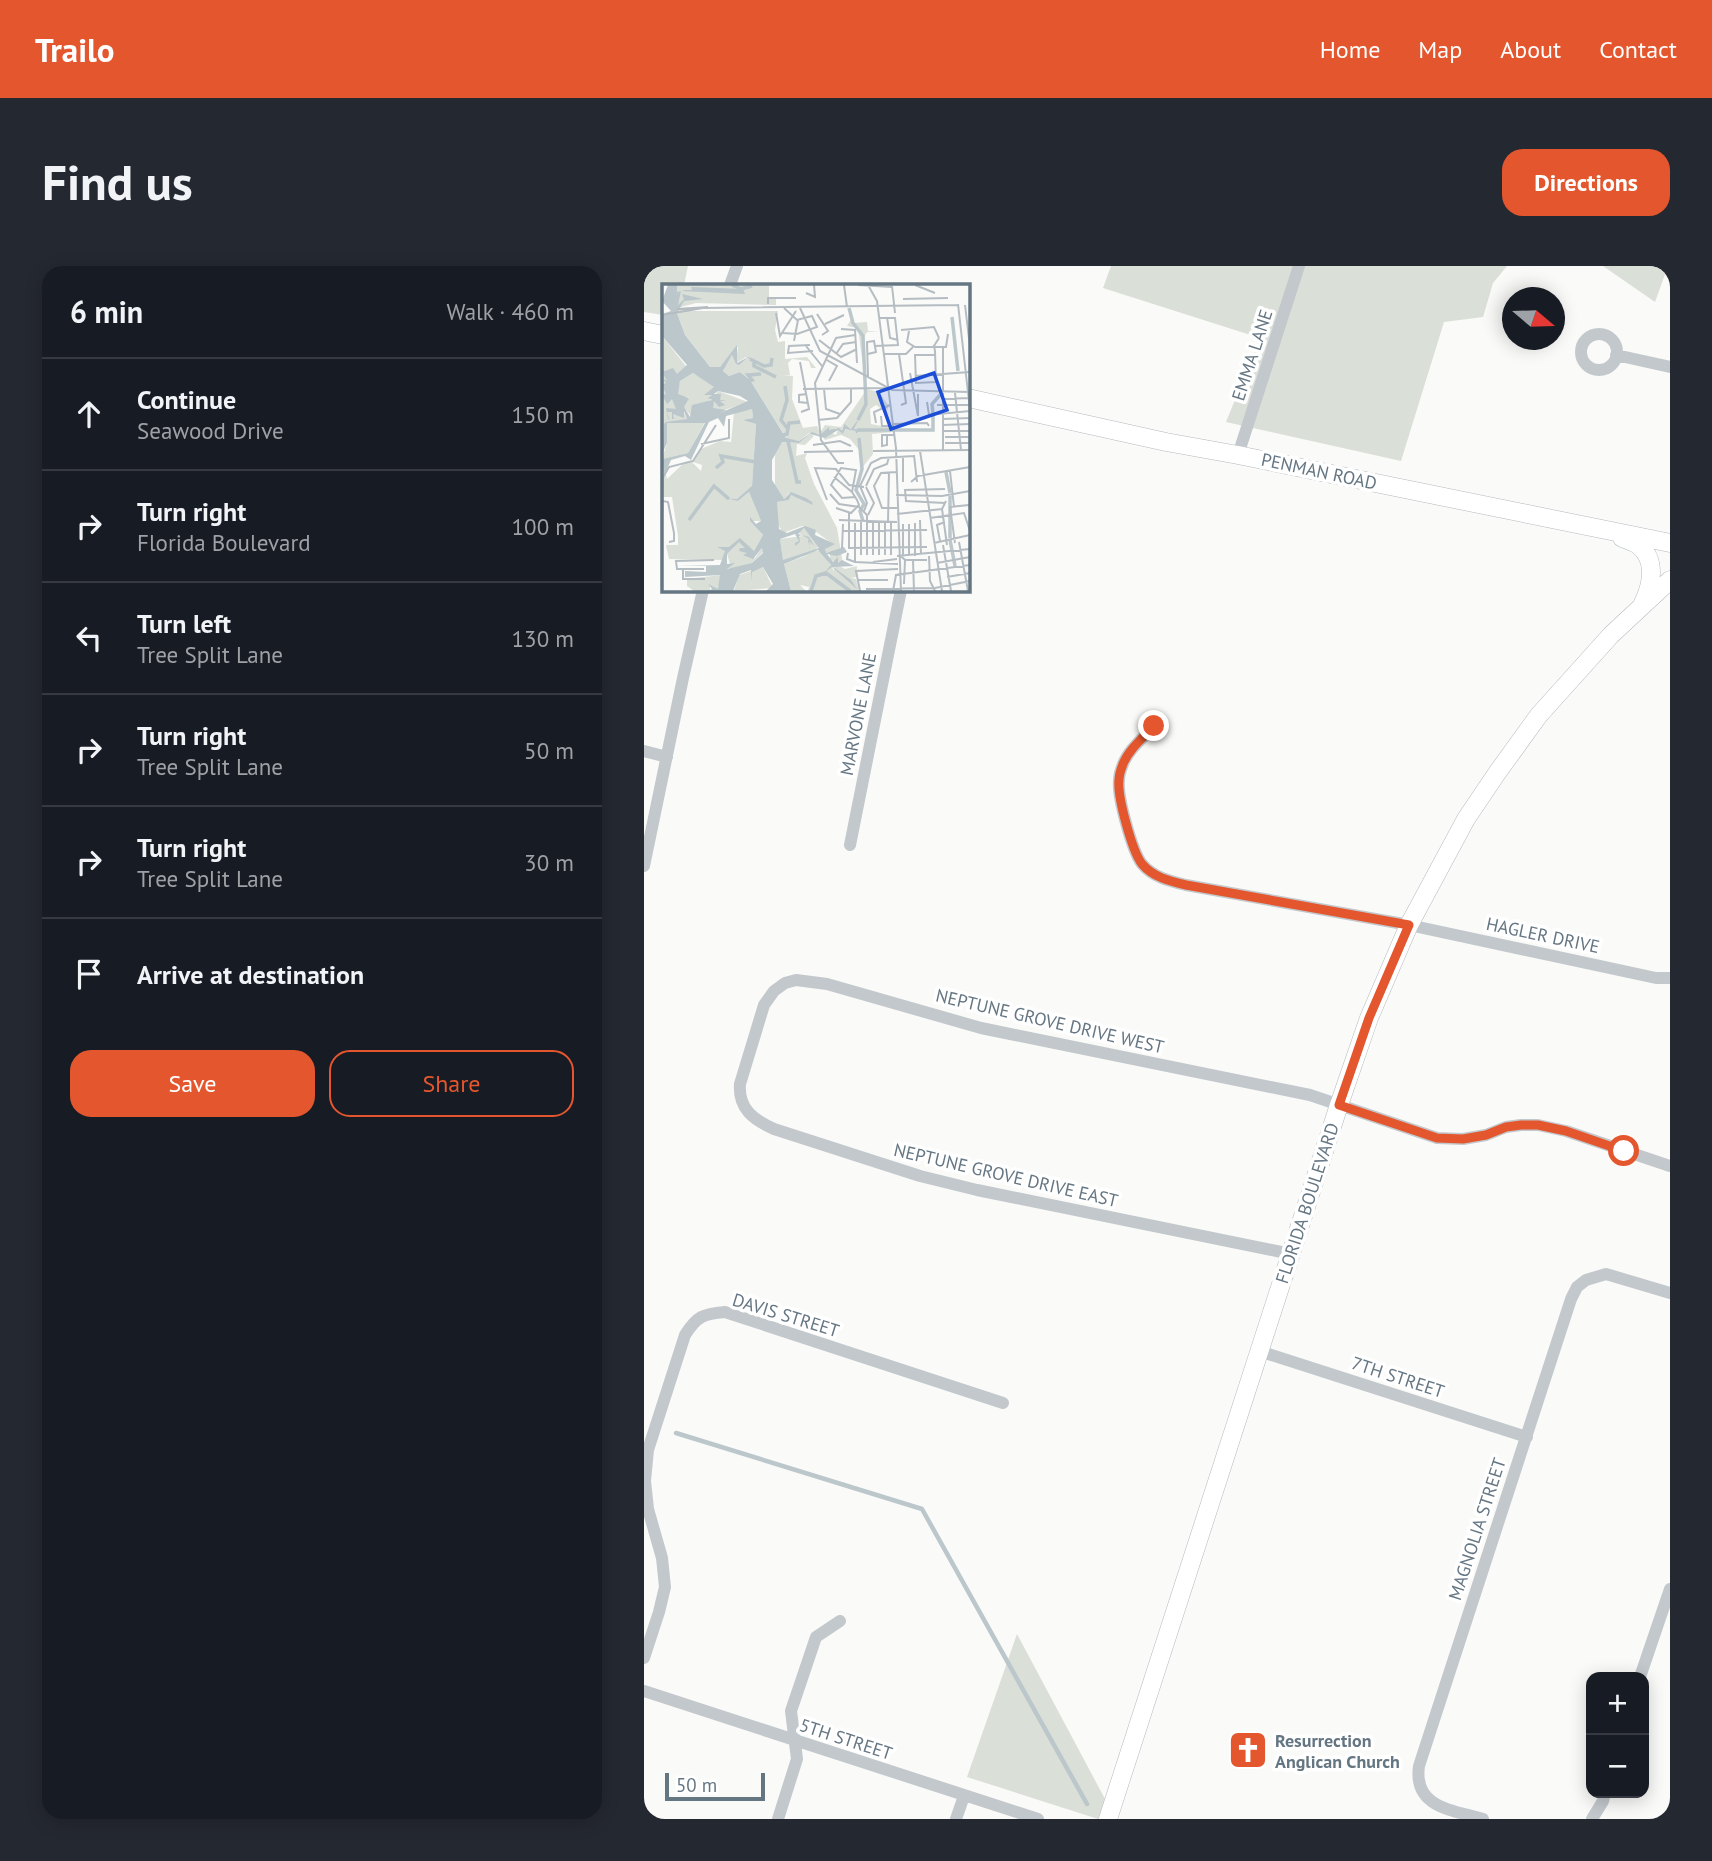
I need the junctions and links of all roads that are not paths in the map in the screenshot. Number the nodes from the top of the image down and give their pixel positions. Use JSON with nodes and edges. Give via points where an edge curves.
{"nodes":[{"id":1,"x":737,"y":266,"type":"edge"},
{"id":2,"x":1299,"y":266,"type":"edge"},
{"id":3,"x":730,"y":284,"type":"edge"},
{"id":4,"x":644,"y":332,"type":"edge"},
{"id":5,"x":662,"y":335,"type":"edge"},
{"id":6,"x":1616,"y":355,"type":"dead end"},
{"id":7,"x":1670,"y":367,"type":"edge"},
{"id":8,"x":970,"y":398,"type":"edge"},
{"id":9,"x":1238,"y":455,"type":"junction"},
{"id":10,"x":1607,"y":530,"type":"junction"},
{"id":11,"x":1670,"y":543,"type":"edge"},
{"id":12,"x":1670,"y":580,"type":"edge"},
{"id":13,"x":703,"y":592,"type":"edge"},
{"id":14,"x":901,"y":592,"type":"edge"},
{"id":15,"x":1640,"y":609,"type":"junction"},
{"id":16,"x":1154,"y":726,"type":"dead end"},
{"id":17,"x":644,"y":751,"type":"edge"},
{"id":18,"x":667,"y":757,"type":"junction"},
{"id":19,"x":850,"y":845,"type":"dead end"},
{"id":20,"x":644,"y":866,"type":"edge"},
{"id":21,"x":1409,"y":925,"type":"junction"},
{"id":22,"x":1670,"y":978,"type":"edge"},
{"id":23,"x":750,"y":1047,"type":"joint"},
{"id":24,"x":1339,"y":1105,"type":"junction"},
{"id":25,"x":1670,"y":1166,"type":"edge"},
{"id":26,"x":1291,"y":1254,"type":"junction"},
{"id":27,"x":1670,"y":1293,"type":"edge"},
{"id":28,"x":1259,"y":1352,"type":"junction"},
{"id":29,"x":1003,"y":1403,"type":"dead end"},
{"id":30,"x":1527,"y":1437,"type":"junction"},
{"id":31,"x":1670,"y":1589,"type":"edge"},
{"id":32,"x":841,"y":1621,"type":"dead end"},
{"id":33,"x":644,"y":1658,"type":"edge"},
{"id":34,"x":1642,"y":1672,"type":"edge"},
{"id":35,"x":644,"y":1691,"type":"edge"},
{"id":36,"x":794,"y":1740,"type":"junction"},
{"id":37,"x":964,"y":1796,"type":"junction"},
{"id":38,"x":1604,"y":1798,"type":"edge"},
{"id":39,"x":778,"y":1819,"type":"edge"},
{"id":40,"x":956,"y":1819,"type":"edge"},
{"id":41,"x":1038,"y":1819,"type":"edge"},
{"id":42,"x":1108,"y":1819,"type":"edge"},
{"id":43,"x":1483,"y":1819,"type":"edge"},
{"id":44,"x":1592,"y":1819,"type":"edge"}],
"edges":[{"from":1,"to":3,"type":"street"},
{"from":2,"to":9,"type":"street","name":"EMMA LANE"},
{"from":4,"to":5,"type":"street"},
{"from":6,"to":7,"type":"street"},
{"from":8,"to":9,"type":"street","name":"PENMAN ROAD"},
{"from":9,"to":10,"type":"street","name":"PENMAN ROAD"},
{"from":10,"to":11,"type":"street","name":"PENMAN ROAD"},
{"from":10,"to":15,"type":"street","via":[[1640,546],[1650,561],[1652,577]]},
{"from":12,"to":15,"type":"street","name":"FLORIDA BOULEVARD"},
{"from":13,"to":18,"type":"street"},
{"from":14,"to":19,"type":"street","name":"MARVONE LANE"},
{"from":15,"to":21,"type":"street","name":"FLORIDA BOULEVARD","via":[[1539,715],[1497,772]]},
{"from":16,"to":21,"type":"street","name":"HAGLER DRIVE","via":[[1130,752],[1119,781],[1134,849],[1153,874],[1186,885]]},
{"from":17,"to":18,"type":"street"},
{"from":18,"to":20,"type":"street"},
{"from":21,"to":22,"type":"street","name":"HAGLER DRIVE"},
{"from":21,"to":24,"type":"street","name":"FLORIDA BOULEVARD","via":[[1369,1018]]},
{"from":23,"to":24,"type":"street","name":"NEPTUNE GROVE DRIVE WEST","via":[[764,1004],[774,991],[796,979],[981,1028]]},
{"from":23,"to":26,"type":"street","name":"NEPTUNE GROVE DRIVE EAST","via":[[740,1084],[741,1100],[757,1122],[774,1129],[977,1190]]},
{"from":24,"to":25,"type":"street","via":[[1437,1138],[1463,1139],[1506,1127],[1538,1125]]},
{"from":24,"to":26,"type":"street","name":"FLORIDA BOULEVARD"},
{"from":26,"to":28,"type":"street","name":"FLORIDA BOULEVARD"},
{"from":27,"to":30,"type":"street","name":"MAGNOLIA STREET","via":[[1606,1274],[1577,1287]]},
{"from":28,"to":30,"type":"street","name":"7TH STREET"},
{"from":28,"to":42,"type":"street","name":"FLORIDA BOULEVARD"},
{"from":29,"to":33,"type":"street","name":"DAVIS STREET","via":[[725,1312],[705,1314],[693,1322],[648,1450],[648,1509],[663,1558],[665,1587]]},
{"from":30,"to":43,"type":"street","name":"MAGNOLIA STREET","via":[[1419,1766],[1423,1794],[1437,1805]]},
{"from":31,"to":34,"type":"street"},
{"from":32,"to":36,"type":"street","via":[[816,1637],[791,1712]]},
{"from":35,"to":36,"type":"street","name":"5TH STREET"},
{"from":36,"to":37,"type":"street","name":"5TH STREET"},
{"from":36,"to":39,"type":"street","via":[[797,1759]]},
{"from":37,"to":40,"type":"street"},
{"from":37,"to":41,"type":"street","name":"5TH STREET"},
{"from":38,"to":44,"type":"street"}]}
